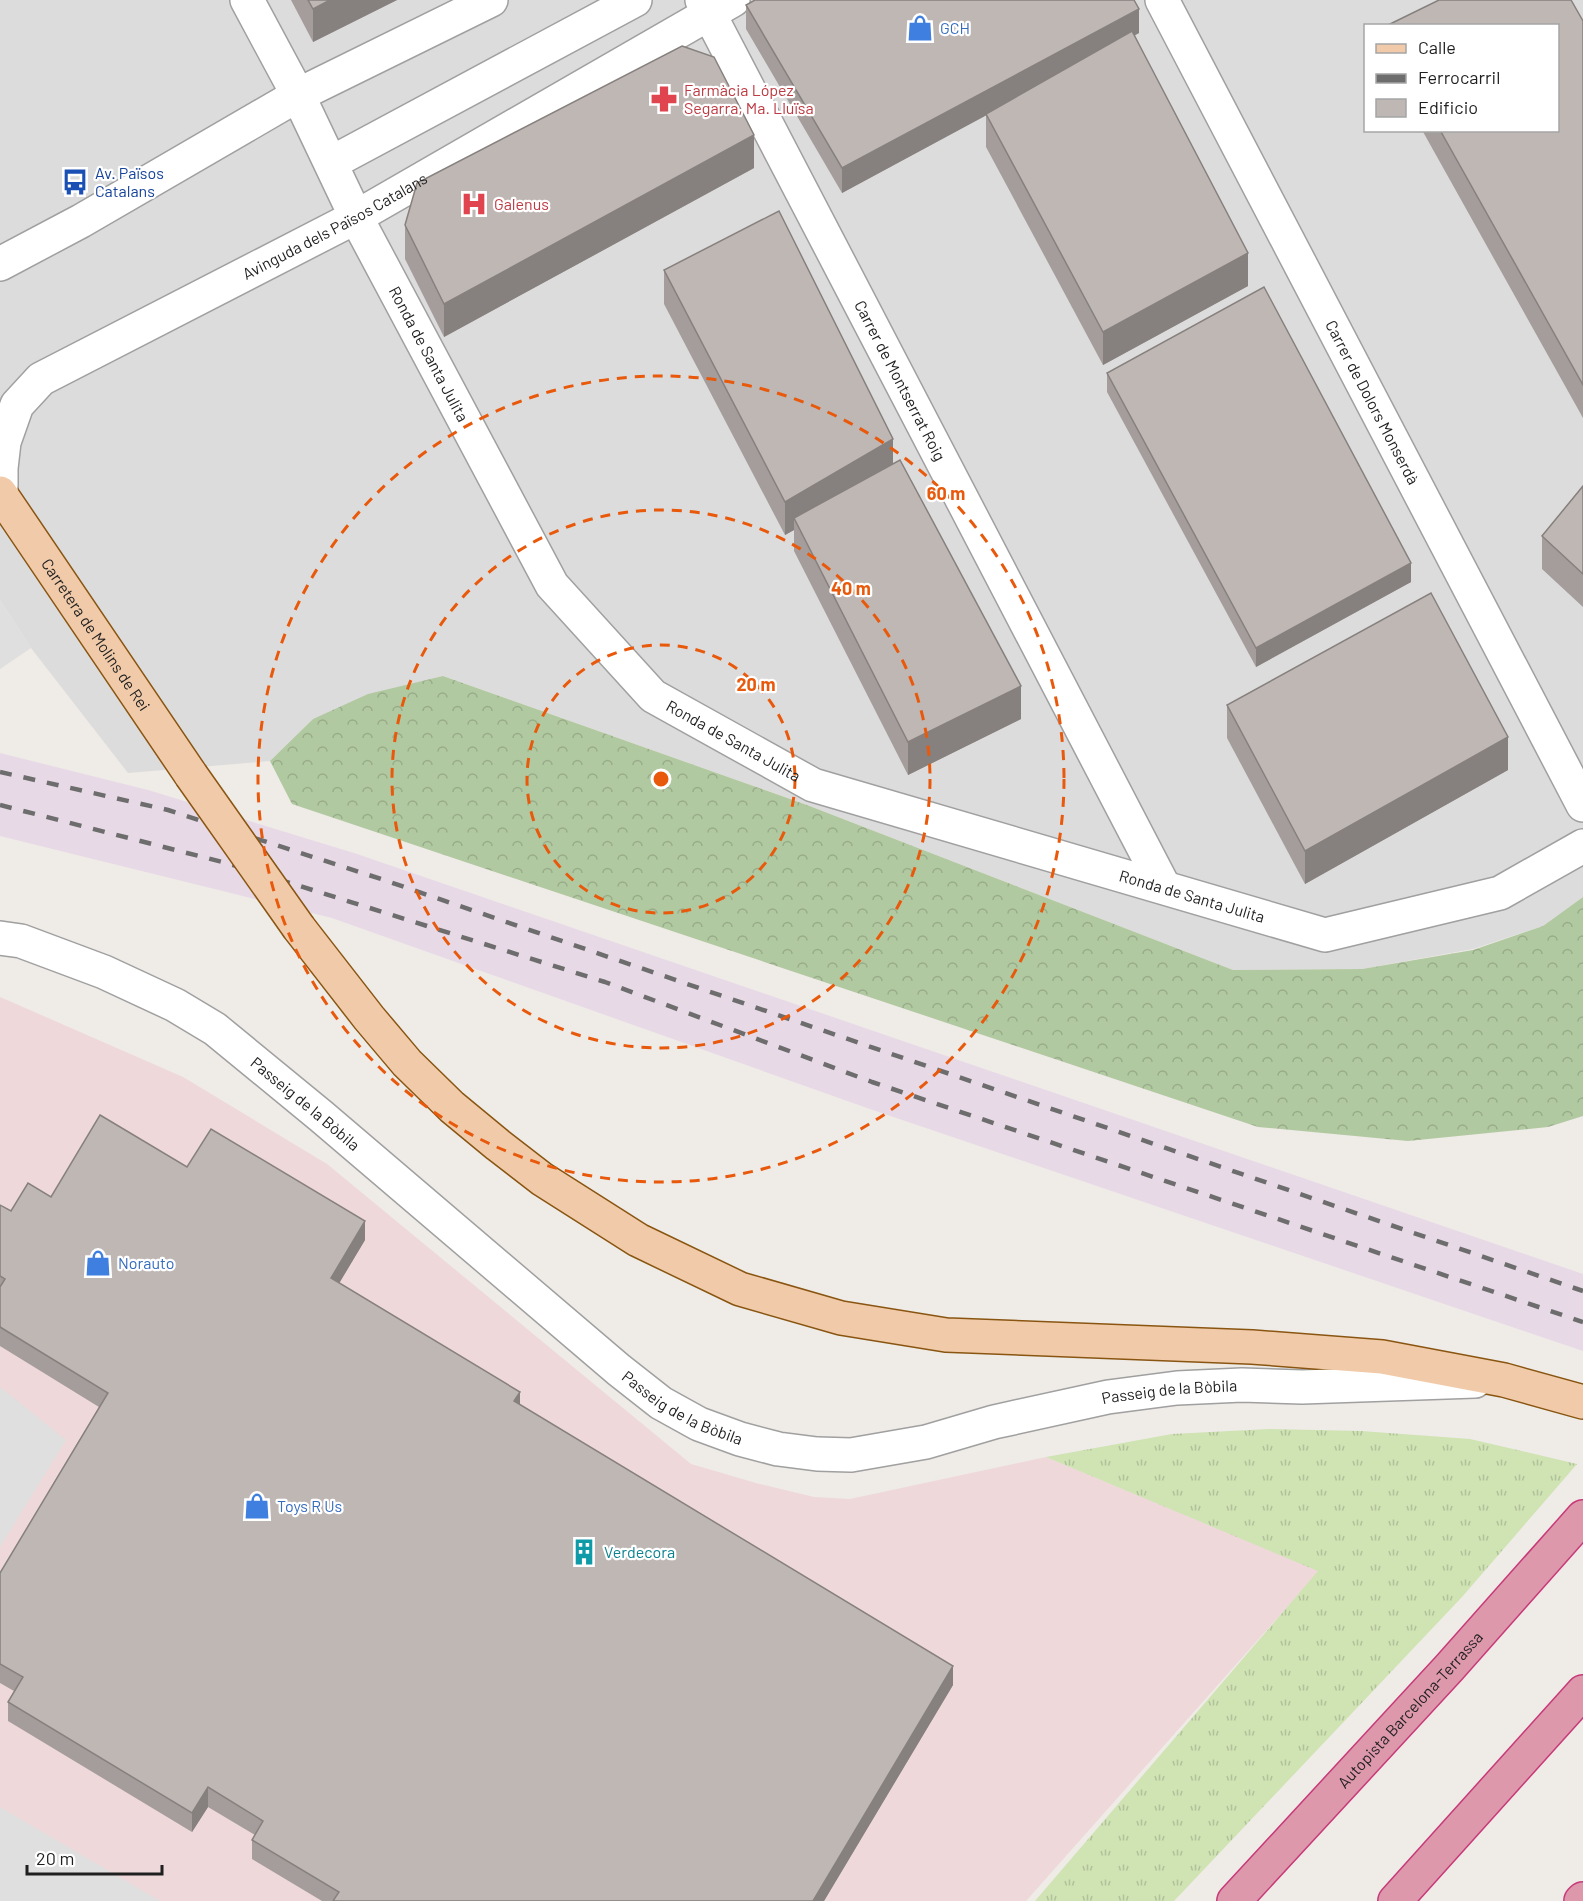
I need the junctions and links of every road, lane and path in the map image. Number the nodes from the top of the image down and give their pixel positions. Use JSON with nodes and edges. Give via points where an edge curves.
{"nodes":[{"id":1,"x":247,"y":0,"type":"edge"},
{"id":2,"x":491,"y":0,"type":"edge"},
{"id":3,"x":635,"y":0,"type":"edge"},
{"id":4,"x":1162,"y":0,"type":"edge"},
{"id":5,"x":715,"y":4,"type":"edge"},
{"id":6,"x":298,"y":95,"type":"junction"},
{"id":7,"x":330,"y":162,"type":"junction"},
{"id":8,"x":356,"y":217,"type":"junction"},
{"id":9,"x":0,"y":264,"type":"edge"},
{"id":10,"x":1,"y":494,"type":"edge"},
{"id":11,"x":1583,"y":805,"type":"edge"},
{"id":12,"x":1583,"y":846,"type":"edge"},
{"id":13,"x":1164,"y":887,"type":"junction"},
{"id":14,"x":0,"y":938,"type":"edge"},
{"id":15,"x":1504,"y":1380,"type":"junction"},
{"id":16,"x":1583,"y":1402,"type":"edge"},
{"id":17,"x":1583,"y":1517,"type":"edge"},
{"id":18,"x":1583,"y":1692,"type":"edge"},
{"id":19,"x":1234,"y":1901,"type":"edge"},
{"id":20,"x":1395,"y":1901,"type":"edge"}],
"edges":[{"from":1,"to":6,"type":"street","name":"Ronda de Santa Julita"},
{"from":2,"to":6,"type":"street"},
{"from":3,"to":7,"type":"street"},
{"from":4,"to":11,"type":"street","name":"Carrer de Dolors Monserdà"},
{"from":5,"to":8,"type":"street","name":"Avinguda dels Països Catalans"},
{"from":5,"to":13,"type":"street","name":"Carrer de Montserrat Roig"},
{"from":6,"to":7,"type":"street","name":"Ronda de Santa Julita"},
{"from":6,"to":9,"type":"street"},
{"from":7,"to":8,"type":"street","name":"Ronda de Santa Julita"},
{"from":8,"to":10,"type":"street","name":"Avinguda dels Països Catalans","via":[[41,379],[17,405],[4,442]]},
{"from":8,"to":13,"type":"street","name":"Ronda de Santa Julita","via":[[552,585],[653,696],[813,784]]},
{"from":10,"to":15,"type":"main road","name":"Carretera de Molins de Rei","bridge":true,"via":[[299,928],[407,1063],[452,1107],[542,1179],[638,1240],[740,1288],[841,1318],[946,1335],[1252,1347],[1382,1357]]},
{"from":12,"to":13,"type":"street","name":"Ronda de Santa Julita","via":[[1500,893],[1325,935]]},
{"from":14,"to":15,"type":"street","name":"Passeig de la Bòbila","via":[[21,941],[104,972],[175,1005],[215,1029],[661,1403],[699,1424],[740,1439],[778,1449],[851,1455],[926,1442],[994,1422],[1108,1397],[1177,1388]]},
{"from":15,"to":16,"type":"main road","name":"Carretera de Molins de Rei"},
{"from":17,"to":19,"type":"highway","name":"Autopista Barcelona-Terrassa"},
{"from":18,"to":20,"type":"highway"}]}
